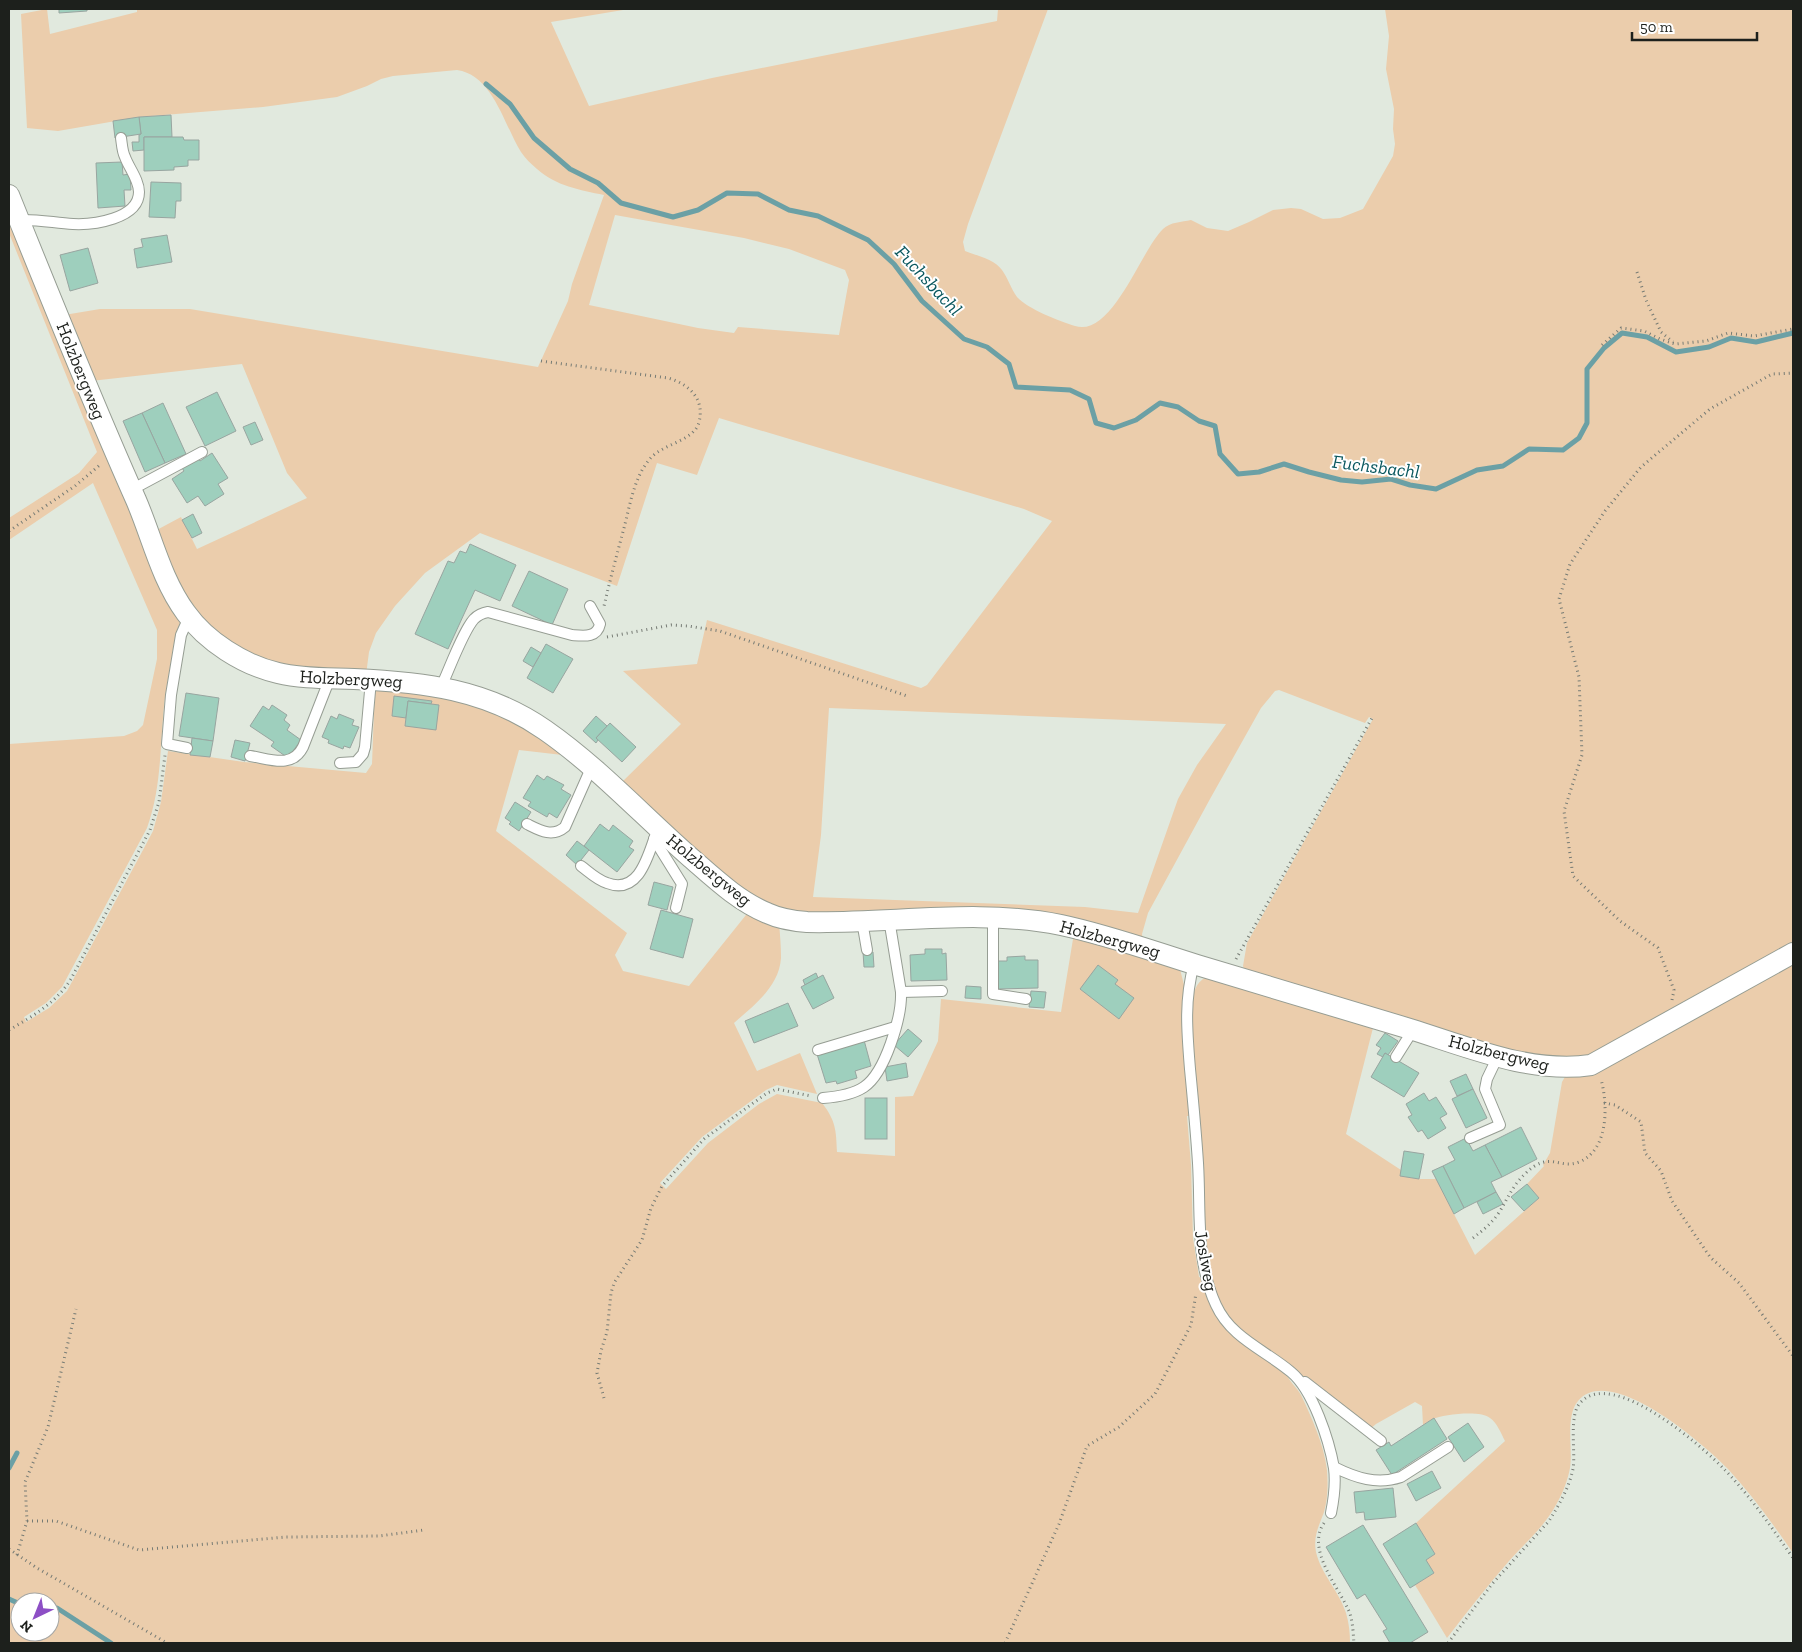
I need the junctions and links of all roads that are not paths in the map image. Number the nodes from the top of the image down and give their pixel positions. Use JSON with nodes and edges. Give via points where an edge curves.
{"nodes":[{"id":1,"x":121,"y":138,"type":"dead end"},
{"id":2,"x":9,"y":195,"type":"edge"},
{"id":3,"x":19,"y":220,"type":"junction"},
{"id":4,"x":202,"y":452,"type":"dead end"},
{"id":5,"x":131,"y":490,"type":"junction"},
{"id":6,"x":590,"y":606,"type":"dead end"},
{"id":7,"x":191,"y":619,"type":"junction"},
{"id":8,"x":330,"y":678,"type":"junction"},
{"id":9,"x":370,"y":680,"type":"junction"},
{"id":10,"x":441,"y":687,"type":"junction"},
{"id":11,"x":188,"y":748,"type":"dead end"},
{"id":12,"x":250,"y":756,"type":"dead end"},
{"id":13,"x":340,"y":763,"type":"dead end"},
{"id":14,"x":592,"y":766,"type":"junction"},
{"id":15,"x":527,"y":824,"type":"dead end"},
{"id":16,"x":656,"y":833,"type":"junction"},
{"id":17,"x":580,"y":866,"type":"dead end"},
{"id":18,"x":676,"y":908,"type":"dead end"},
{"id":19,"x":993,"y":917,"type":"junction"},
{"id":20,"x":889,"y":919,"type":"junction"},
{"id":21,"x":862,"y":921,"type":"junction"},
{"id":22,"x":867,"y":950,"type":"dead end"},
{"id":23,"x":1793,"y":953,"type":"edge"},
{"id":24,"x":1194,"y":964,"type":"junction"},
{"id":25,"x":901,"y":992,"type":"junction"},
{"id":26,"x":942,"y":992,"type":"dead end"},
{"id":27,"x":1026,"y":999,"type":"dead end"},
{"id":28,"x":895,"y":1027,"type":"junction"},
{"id":29,"x":1413,"y":1030,"type":"junction"},
{"id":30,"x":818,"y":1050,"type":"dead end"},
{"id":31,"x":1498,"y":1056,"type":"junction"},
{"id":32,"x":1396,"y":1057,"type":"dead end"},
{"id":33,"x":823,"y":1098,"type":"road end"},
{"id":34,"x":1470,"y":1138,"type":"dead end"},
{"id":35,"x":1293,"y":1373,"type":"junction"},
{"id":36,"x":1381,"y":1441,"type":"dead end"},
{"id":37,"x":1448,"y":1447,"type":"dead end"},
{"id":38,"x":1334,"y":1467,"type":"junction"},
{"id":39,"x":1331,"y":1513,"type":"road end"}],
"edges":[{"from":1,"to":3,"type":"lane","via":[[124,156],[139,191],[136,204],[128,213],[86,224]]},
{"from":2,"to":3,"type":"street","name":"Holzbergweg"},
{"from":3,"to":5,"type":"street","name":"Holzbergweg"},
{"from":4,"to":5,"type":"lane"},
{"from":5,"to":7,"type":"street","name":"Holzbergweg","via":[[164,573]]},
{"from":6,"to":10,"type":"lane","via":[[600,624],[599,630],[585,636],[488,612],[480,614],[467,630]]},
{"from":7,"to":8,"type":"street","name":"Holzbergweg","via":[[226,650],[258,667],[288,675]]},
{"from":7,"to":11,"type":"lane","via":[[181,635],[167,744]]},
{"from":8,"to":9,"type":"street","name":"Holzbergweg"},
{"from":8,"to":12,"type":"lane","via":[[297,757],[284,761]]},
{"from":9,"to":10,"type":"street","name":"Holzbergweg"},
{"from":9,"to":13,"type":"lane","via":[[363,754],[356,762]]},
{"from":10,"to":14,"type":"street","name":"Holzbergweg","via":[[489,700],[527,718]]},
{"from":14,"to":15,"type":"lane","via":[[562,830],[546,833]]},
{"from":14,"to":16,"type":"street","name":"Holzbergweg"},
{"from":16,"to":17,"type":"lane","via":[[640,873],[628,884],[606,883]]},
{"from":16,"to":18,"type":"lane","via":[[682,884]]},
{"from":16,"to":21,"type":"street","name":"Holzbergweg","via":[[729,890],[765,913],[807,922]]},
{"from":19,"to":20,"type":"street","name":"Holzbergweg"},
{"from":19,"to":24,"type":"street","name":"Holzbergweg","via":[[1062,925]]},
{"from":19,"to":27,"type":"lane","via":[[993,994]]},
{"from":20,"to":21,"type":"street","name":"Holzbergweg"},
{"from":20,"to":25,"type":"lane"},
{"from":21,"to":22,"type":"lane"},
{"from":23,"to":31,"type":"street","name":"Holzbergweg","via":[[1591,1065],[1560,1068]]},
{"from":24,"to":29,"type":"street","name":"Holzbergweg"},
{"from":24,"to":35,"type":"lane","name":"Joslweg","via":[[1188,984],[1186,1016],[1198,1165],[1200,1238],[1206,1276],[1217,1307],[1232,1328]]},
{"from":25,"to":26,"type":"lane"},
{"from":25,"to":28,"type":"lane"},
{"from":28,"to":30,"type":"lane"},
{"from":28,"to":33,"type":"lane","via":[[881,1065],[871,1081],[848,1094]]},
{"from":29,"to":31,"type":"street","name":"Holzbergweg"},
{"from":29,"to":32,"type":"lane"},
{"from":31,"to":34,"type":"lane","via":[[1485,1088],[1500,1125]]},
{"from":35,"to":36,"type":"lane"},
{"from":35,"to":38,"type":"lane","name":"Joslweg","via":[[1306,1388]]},
{"from":37,"to":38,"type":"lane","via":[[1401,1477],[1384,1481],[1352,1476]]},
{"from":38,"to":39,"type":"lane","name":"Joslweg"}]}
